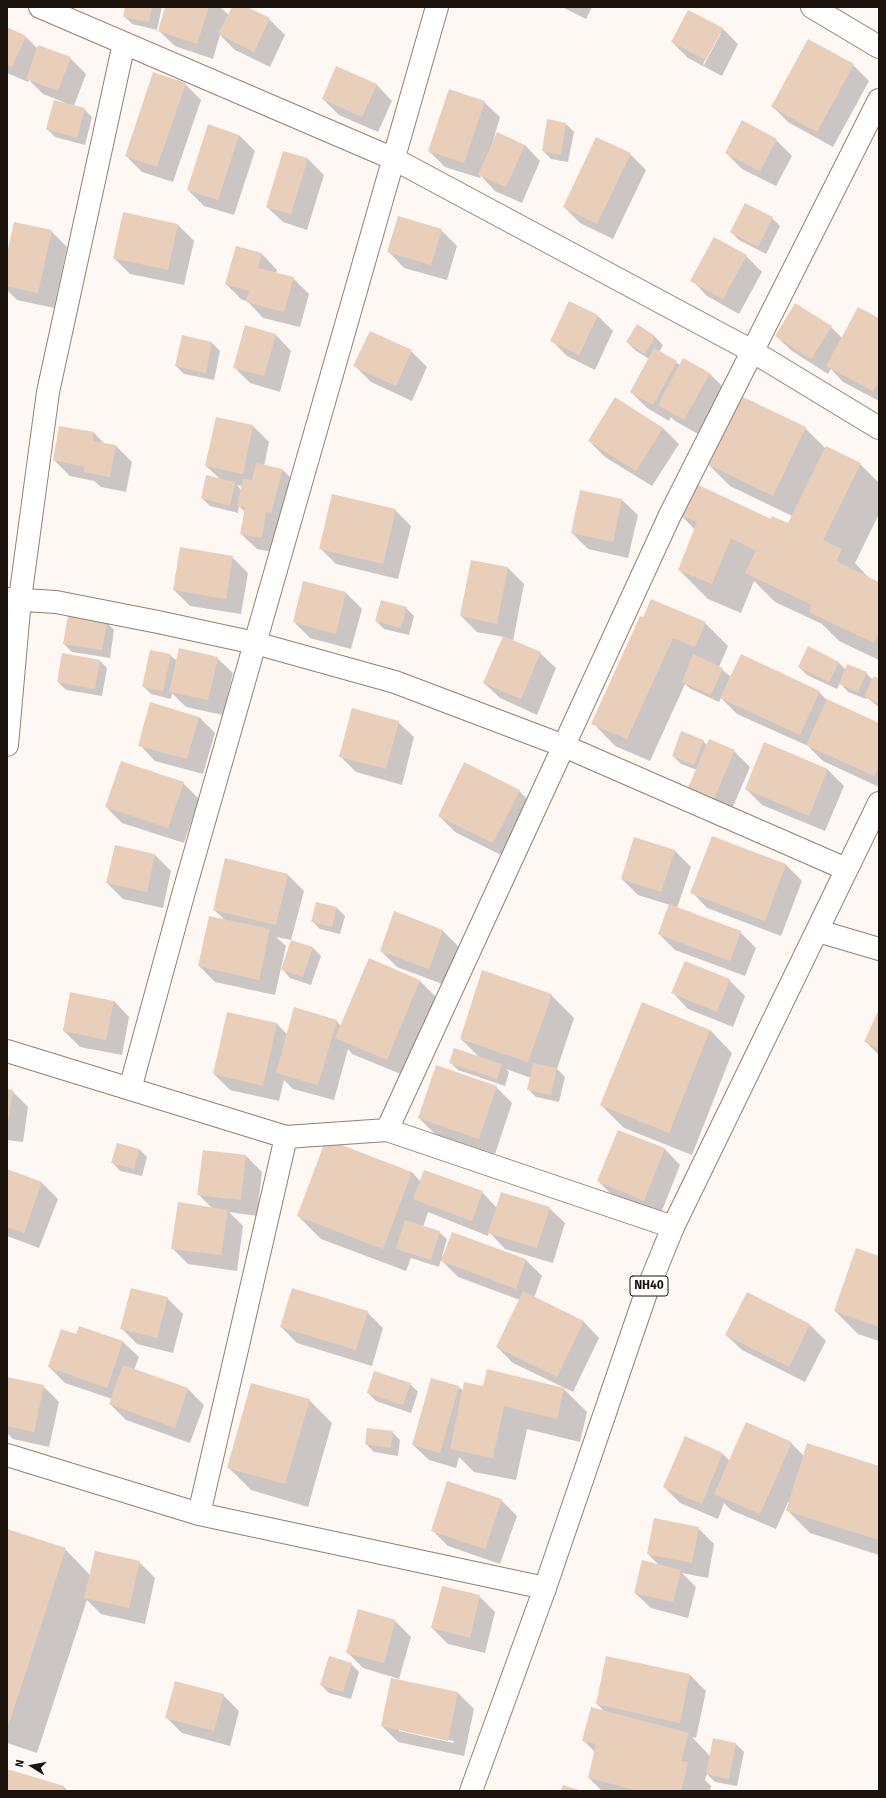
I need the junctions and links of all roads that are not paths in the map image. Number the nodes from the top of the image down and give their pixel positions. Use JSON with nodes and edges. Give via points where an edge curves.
{"nodes":[{"id":1,"x":40,"y":7,"type":"edge"},
{"id":2,"x":437,"y":7,"type":"edge"},
{"id":3,"x":812,"y":7,"type":"edge"},
{"id":4,"x":124,"y":43,"type":"junction"},
{"id":5,"x":879,"y":47,"type":"edge"},
{"id":6,"x":879,"y":100,"type":"edge"},
{"id":7,"x":394,"y":159,"type":"junction"},
{"id":8,"x":752,"y":351,"type":"junction"},
{"id":9,"x":879,"y":428,"type":"edge"},
{"id":10,"x":14,"y":599,"type":"edge"},
{"id":11,"x":255,"y":643,"type":"junction"},
{"id":12,"x":7,"y":745,"type":"edge"},
{"id":13,"x":564,"y":746,"type":"junction"},
{"id":14,"x":879,"y":803,"type":"edge"},
{"id":15,"x":846,"y":869,"type":"junction"},
{"id":16,"x":818,"y":931,"type":"junction"},
{"id":17,"x":879,"y":949,"type":"edge"},
{"id":18,"x":7,"y":1051,"type":"edge"},
{"id":19,"x":130,"y":1089,"type":"junction"},
{"id":20,"x":387,"y":1130,"type":"junction"},
{"id":21,"x":286,"y":1137,"type":"junction"},
{"id":22,"x":673,"y":1227,"type":"junction"},
{"id":23,"x":7,"y":1456,"type":"edge"},
{"id":24,"x":199,"y":1514,"type":"junction"},
{"id":25,"x":545,"y":1588,"type":"junction"},
{"id":26,"x":471,"y":1791,"type":"edge"}],
"edges":[{"from":1,"to":4,"type":"main road"},
{"from":2,"to":7,"type":"main road"},
{"from":3,"to":5,"type":"main road"},
{"from":4,"to":7,"type":"main road"},
{"from":4,"to":10,"type":"main road","via":[[48,392]]},
{"from":6,"to":8,"type":"main road"},
{"from":7,"to":8,"type":"main road"},
{"from":7,"to":11,"type":"main road"},
{"from":8,"to":9,"type":"main road"},
{"from":8,"to":13,"type":"main road","via":[[670,515]]},
{"from":10,"to":11,"type":"main road","via":[[56,602]]},
{"from":10,"to":12,"type":"main road"},
{"from":11,"to":13,"type":"main road","via":[[395,682]]},
{"from":11,"to":19,"type":"main road"},
{"from":13,"to":15,"type":"main road"},
{"from":13,"to":20,"type":"main road"},
{"from":14,"to":15,"type":"main road","number":"NH40"},
{"from":15,"to":16,"type":"main road","number":"NH40"},
{"from":16,"to":17,"type":"main road"},
{"from":16,"to":22,"type":"main road","number":"NH40"},
{"from":18,"to":19,"type":"main road"},
{"from":19,"to":21,"type":"main road"},
{"from":20,"to":21,"type":"main road"},
{"from":20,"to":22,"type":"main road"},
{"from":21,"to":24,"type":"main road"},
{"from":22,"to":25,"type":"main road","number":"NH40","via":[[646,1294]]},
{"from":23,"to":24,"type":"main road"},
{"from":24,"to":25,"type":"main road"},
{"from":25,"to":26,"type":"main road","number":"NH40"}]}
